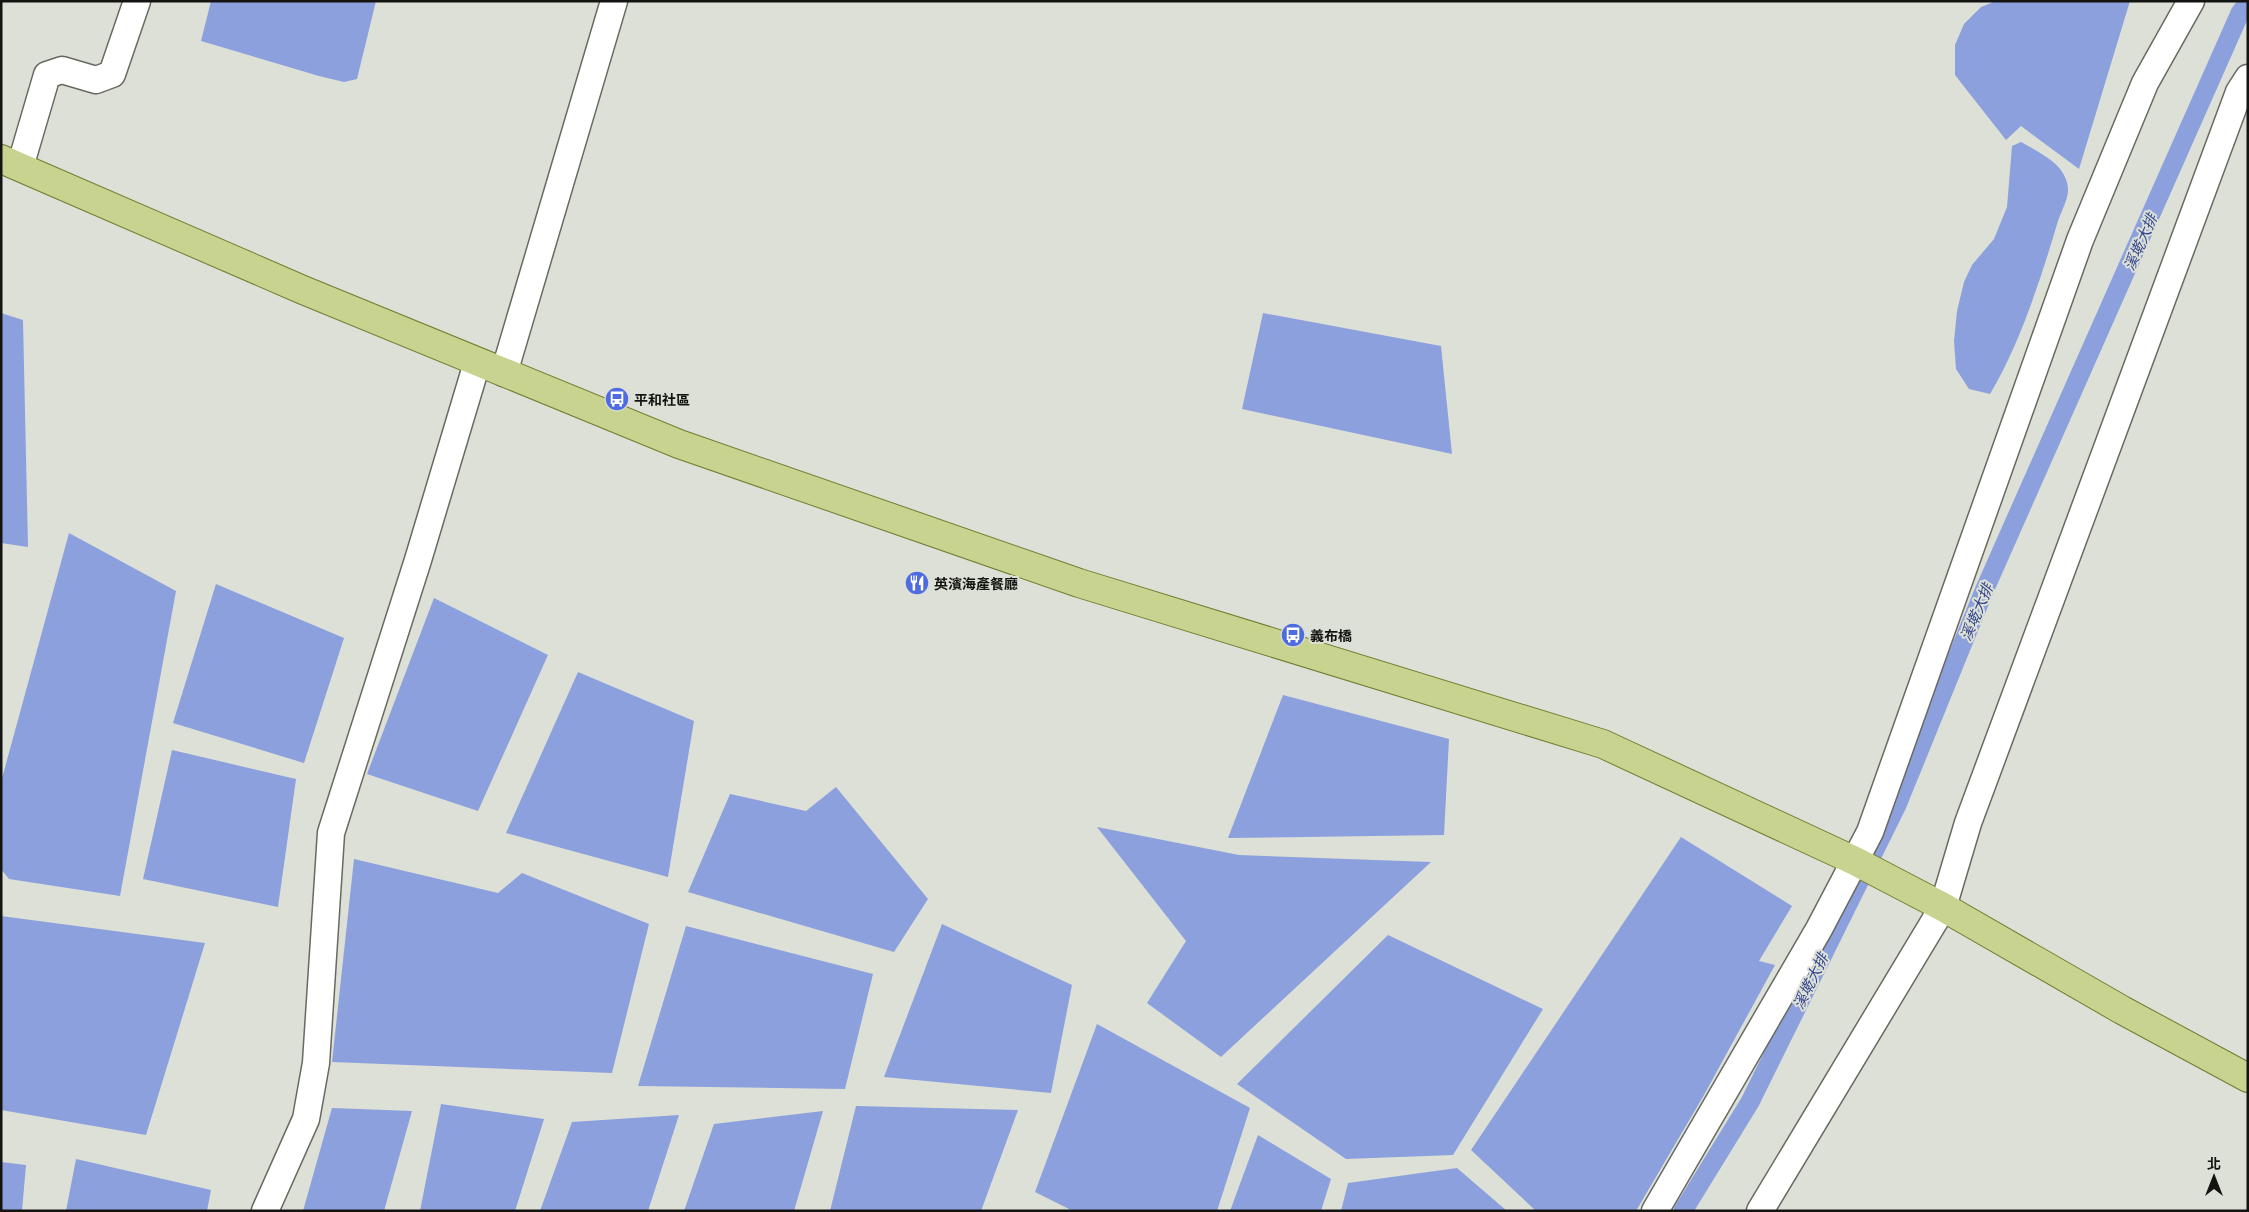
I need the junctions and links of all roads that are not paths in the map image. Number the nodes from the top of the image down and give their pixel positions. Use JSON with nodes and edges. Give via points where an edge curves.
{"nodes":[{"id":1,"x":137,"y":1,"type":"edge"},
{"id":2,"x":614,"y":1,"type":"edge"},
{"id":3,"x":2191,"y":1,"type":"edge"},
{"id":4,"x":2248,"y":78,"type":"edge"},
{"id":5,"x":11,"y":163,"type":"edge"},
{"id":6,"x":477,"y":362,"type":"junction"},
{"id":7,"x":504,"y":373,"type":"junction"},
{"id":8,"x":1860,"y":864,"type":"junction"},
{"id":9,"x":1938,"y":904,"type":"junction"},
{"id":10,"x":2248,"y":1078,"type":"edge"},
{"id":11,"x":265,"y":1211,"type":"edge"},
{"id":12,"x":1655,"y":1211,"type":"edge"},
{"id":13,"x":1760,"y":1211,"type":"edge"}],
"edges":[{"from":1,"to":5,"type":"street","via":[[112,74],[96,80],[62,70],[47,75]]},
{"from":2,"to":7,"type":"street"},
{"from":3,"to":8,"type":"street","via":[[2145,83],[2080,240]]},
{"from":4,"to":9,"type":"street","via":[[2240,92]]},
{"from":5,"to":6,"type":"main road"},
{"from":6,"to":7,"type":"main road"},
{"from":6,"to":11,"type":"street","via":[[331,833],[316,1063],[306,1119]]},
{"from":7,"to":8,"type":"main road","via":[[679,444],[1079,584],[1603,744]]},
{"from":8,"to":9,"type":"main road"},
{"from":8,"to":12,"type":"street","via":[[1819,928]]},
{"from":9,"to":10,"type":"main road"},
{"from":9,"to":13,"type":"street"}]}
